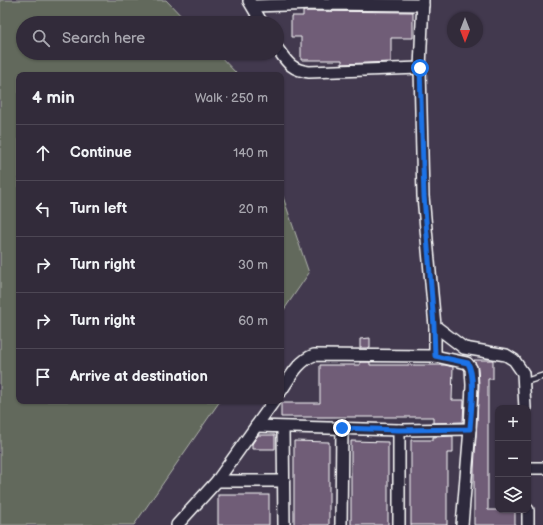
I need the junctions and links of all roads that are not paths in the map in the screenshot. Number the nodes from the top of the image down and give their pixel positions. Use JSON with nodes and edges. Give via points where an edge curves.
{"nodes":[{"id":1,"x":423,"y":2,"type":"edge"},
{"id":2,"x":251,"y":3,"type":"edge"},
{"id":3,"x":258,"y":16,"type":"edge"},
{"id":4,"x":284,"y":58,"type":"edge"},
{"id":5,"x":420,"y":68,"type":"junction"},
{"id":6,"x":434,"y":326,"type":"junction"},
{"id":7,"x":464,"y":348,"type":"junction"},
{"id":8,"x":435,"y":356,"type":"junction"},
{"id":9,"x":456,"y":360,"type":"junction"},
{"id":10,"x":543,"y":376,"type":"edge"},
{"id":11,"x":524,"y":382,"type":"junction"},
{"id":12,"x":284,"y":387,"type":"edge"},
{"id":13,"x":272,"y":404,"type":"edge"},
{"id":14,"x":525,"y":405,"type":"edge"},
{"id":15,"x":256,"y":426,"type":"junction"},
{"id":16,"x":283,"y":428,"type":"junction"},
{"id":17,"x":342,"y":428,"type":"junction"},
{"id":18,"x":470,"y":429,"type":"junction"},
{"id":19,"x":399,"y":430,"type":"junction"},
{"id":20,"x":531,"y":468,"type":"edge"},
{"id":21,"x":543,"y":468,"type":"edge"},
{"id":22,"x":217,"y":481,"type":"junction"},
{"id":23,"x":283,"y":481,"type":"junction"},
{"id":24,"x":528,"y":513,"type":"edge"},
{"id":25,"x":177,"y":525,"type":"edge"},
{"id":26,"x":284,"y":525,"type":"edge"},
{"id":27,"x":341,"y":525,"type":"edge"},
{"id":28,"x":399,"y":525,"type":"edge"},
{"id":29,"x":462,"y":525,"type":"edge"},
{"id":30,"x":528,"y":525,"type":"edge"}],
"edges":[{"from":1,"to":2,"type":"street"},
{"from":1,"to":5,"type":"street"},
{"from":2,"to":3,"type":"street"},
{"from":4,"to":5,"type":"street","via":[[290,66],[309,72]]},
{"from":5,"to":6,"type":"street","via":[[424,196]]},
{"from":6,"to":7,"type":"street"},
{"from":6,"to":8,"type":"street"},
{"from":7,"to":9,"type":"street"},
{"from":7,"to":11,"type":"street","via":[[506,356],[514,360],[523,373]]},
{"from":8,"to":9,"type":"street"},
{"from":8,"to":12,"type":"street","via":[[314,356],[301,363]]},
{"from":9,"to":18,"type":"street","via":[[468,363],[471,368]]},
{"from":10,"to":11,"type":"lane"},
{"from":11,"to":14,"type":"street"},
{"from":13,"to":15,"type":"street"},
{"from":15,"to":16,"type":"street"},
{"from":15,"to":22,"type":"street"},
{"from":16,"to":17,"type":"street"},
{"from":16,"to":23,"type":"street"},
{"from":17,"to":19,"type":"street"},
{"from":17,"to":27,"type":"street"},
{"from":18,"to":19,"type":"street"},
{"from":18,"to":29,"type":"street"},
{"from":19,"to":28,"type":"street"},
{"from":20,"to":21,"type":"street"},
{"from":22,"to":23,"type":"street"},
{"from":22,"to":25,"type":"street"},
{"from":23,"to":26,"type":"street"},
{"from":24,"to":30,"type":"street"}]}
